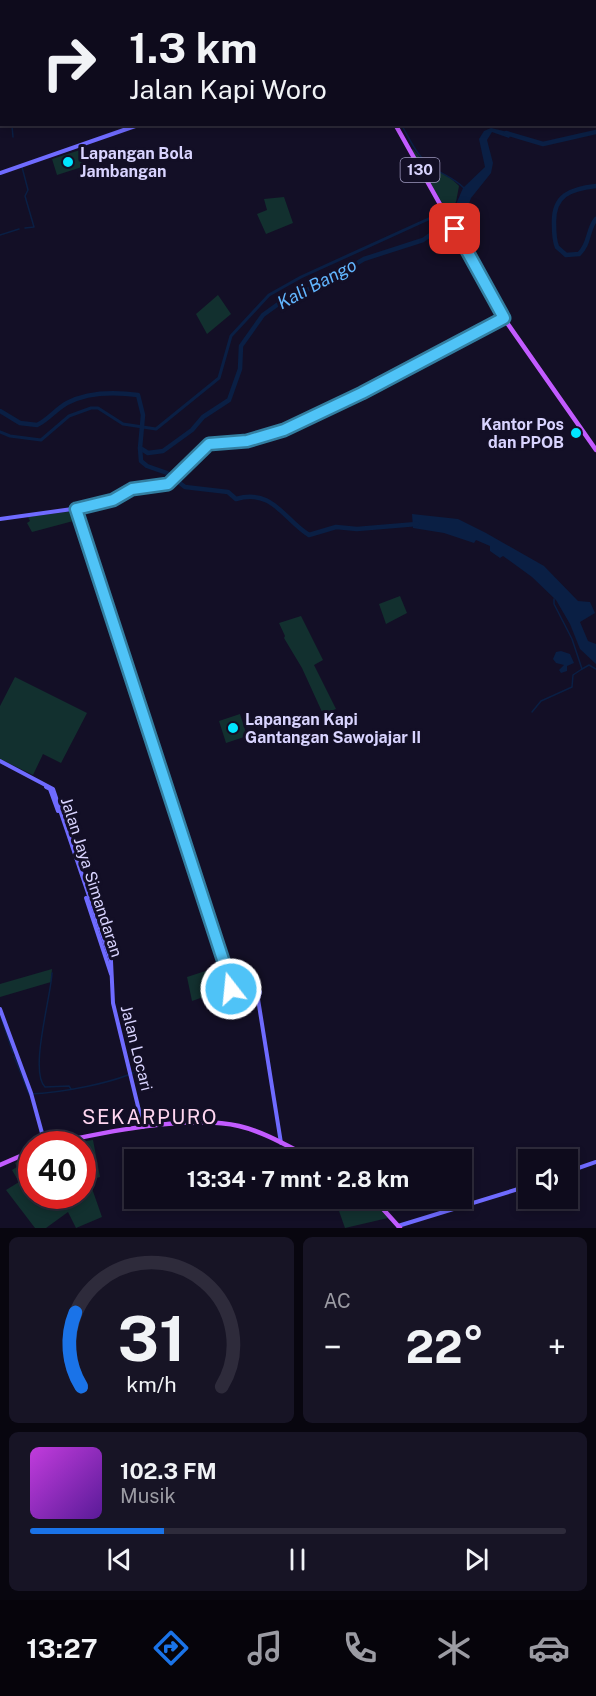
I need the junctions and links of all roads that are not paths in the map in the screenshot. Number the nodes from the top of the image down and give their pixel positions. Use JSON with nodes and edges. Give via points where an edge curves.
{"nodes":[{"id":1,"x":135,"y":126,"type":"edge"},
{"id":2,"x":396,"y":126,"type":"edge"},
{"id":3,"x":0,"y":173,"type":"edge"},
{"id":4,"x":504,"y":318,"type":"junction"},
{"id":5,"x":596,"y":450,"type":"edge"},
{"id":6,"x":76,"y":509,"type":"junction"},
{"id":7,"x":0,"y":519,"type":"edge"},
{"id":8,"x":0,"y":762,"type":"edge"},
{"id":9,"x":112,"y":973,"type":"joint"},
{"id":10,"x":0,"y":1009,"type":"edge"},
{"id":11,"x":143,"y":1128,"type":"junction"},
{"id":12,"x":41,"y":1131,"type":"edge"},
{"id":13,"x":96,"y":1136,"type":"edge"},
{"id":14,"x":281,"y":1144,"type":"junction"},
{"id":15,"x":292,"y":1149,"type":"edge"},
{"id":16,"x":18,"y":1158,"type":"edge"},
{"id":17,"x":596,"y":1162,"type":"edge"},
{"id":18,"x":0,"y":1166,"type":"edge"},
{"id":19,"x":578,"y":1168,"type":"edge"},
{"id":20,"x":518,"y":1189,"type":"edge"},
{"id":21,"x":383,"y":1209,"type":"edge"},
{"id":22,"x":399,"y":1227,"type":"edge"}],
"edges":[{"from":1,"to":3,"type":"street"},
{"from":2,"to":4,"type":"main road","number":"130"},
{"from":4,"to":5,"type":"main road"},
{"from":4,"to":6,"type":"street","via":[[284,430],[247,441],[209,444],[173,481],[153,488],[132,489],[113,500]]},
{"from":6,"to":7,"type":"street"},
{"from":6,"to":14,"type":"street","via":[[231,989],[254,985],[260,992]]},
{"from":8,"to":9,"type":"street","name":"Jalan Jaya Simandaran","via":[[52,789]]},
{"from":9,"to":11,"type":"street","name":"Jalan Locari","via":[[113,1003]]},
{"from":10,"to":12,"type":"street"},
{"from":11,"to":13,"type":"main road"},
{"from":11,"to":14,"type":"main road","via":[[232,1125]]},
{"from":14,"to":15,"type":"main road"},
{"from":16,"to":18,"type":"main road"},
{"from":17,"to":19,"type":"street"},
{"from":20,"to":22,"type":"street"},
{"from":21,"to":22,"type":"main road"}]}
